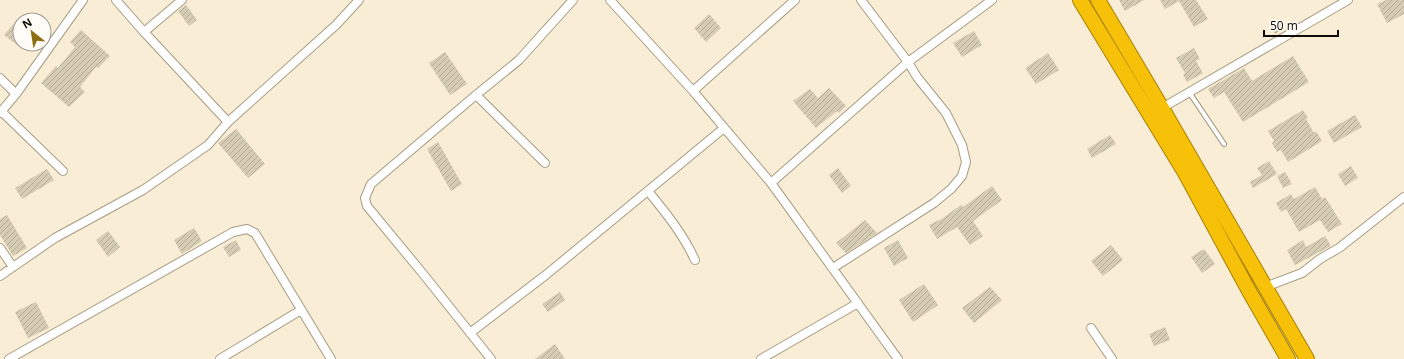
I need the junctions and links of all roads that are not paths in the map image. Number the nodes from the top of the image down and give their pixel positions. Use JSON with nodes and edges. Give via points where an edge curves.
{"nodes":[{"id":1,"x":83,"y":0,"type":"edge"},
{"id":2,"x":116,"y":0,"type":"edge"},
{"id":3,"x":182,"y":0,"type":"edge"},
{"id":4,"x":359,"y":0,"type":"edge"},
{"id":5,"x":573,"y":0,"type":"edge"},
{"id":6,"x":610,"y":0,"type":"edge"},
{"id":7,"x":795,"y":0,"type":"edge"},
{"id":8,"x":861,"y":0,"type":"edge"},
{"id":9,"x":992,"y":0,"type":"edge"},
{"id":10,"x":1080,"y":0,"type":"edge"},
{"id":11,"x":1098,"y":0,"type":"edge"},
{"id":12,"x":1348,"y":0,"type":"edge"},
{"id":13,"x":144,"y":32,"type":"junction"},
{"id":14,"x":908,"y":62,"type":"junction"},
{"id":15,"x":0,"y":78,"type":"edge"},
{"id":16,"x":694,"y":91,"type":"junction"},
{"id":17,"x":1189,"y":92,"type":"junction"},
{"id":18,"x":16,"y":94,"type":"junction"},
{"id":19,"x":476,"y":95,"type":"junction"},
{"id":20,"x":1162,"y":108,"type":"junction"},
{"id":21,"x":1,"y":112,"type":"edge"},
{"id":22,"x":228,"y":122,"type":"junction"},
{"id":23,"x":724,"y":128,"type":"junction"},
{"id":24,"x":1224,"y":144,"type":"dead end"},
{"id":25,"x":545,"y":163,"type":"dead end"},
{"id":26,"x":63,"y":171,"type":"dead end"},
{"id":27,"x":771,"y":183,"type":"junction"},
{"id":28,"x":648,"y":191,"type":"junction"},
{"id":29,"x":1404,"y":197,"type":"edge"},
{"id":30,"x":0,"y":248,"type":"edge"},
{"id":31,"x":695,"y":260,"type":"dead end"},
{"id":32,"x":13,"y":267,"type":"junction"},
{"id":33,"x":833,"y":268,"type":"junction"},
{"id":34,"x":0,"y":276,"type":"edge"},
{"id":35,"x":1265,"y":287,"type":"junction"},
{"id":36,"x":858,"y":303,"type":"junction"},
{"id":37,"x":301,"y":310,"type":"junction"},
{"id":38,"x":1091,"y":328,"type":"dead end"},
{"id":39,"x":470,"y":333,"type":"junction"},
{"id":40,"x":9,"y":359,"type":"edge"},
{"id":41,"x":220,"y":359,"type":"edge"},
{"id":42,"x":331,"y":359,"type":"edge"},
{"id":43,"x":491,"y":359,"type":"edge"},
{"id":44,"x":761,"y":359,"type":"edge"},
{"id":45,"x":898,"y":359,"type":"edge"},
{"id":46,"x":1112,"y":359,"type":"edge"},
{"id":47,"x":1288,"y":359,"type":"edge"},
{"id":48,"x":1307,"y":359,"type":"edge"}],
"edges":[{"from":1,"to":18,"type":"street"},
{"from":2,"to":13,"type":"street"},
{"from":3,"to":13,"type":"street"},
{"from":4,"to":22,"type":"street"},
{"from":5,"to":19,"type":"street","via":[[519,60]]},
{"from":6,"to":16,"type":"street"},
{"from":7,"to":16,"type":"street"},
{"from":8,"to":14,"type":"street"},
{"from":9,"to":14,"type":"street"},
{"from":10,"to":47,"type":"highway","via":[[1184,171]]},
{"from":11,"to":20,"type":"highway"},
{"from":12,"to":17,"type":"street"},
{"from":13,"to":22,"type":"street"},
{"from":14,"to":27,"type":"street"},
{"from":14,"to":33,"type":"street","via":[[916,77],[946,112],[962,145],[966,162],[962,176],[934,203]]},
{"from":15,"to":18,"type":"street"},
{"from":16,"to":23,"type":"street"},
{"from":17,"to":20,"type":"street"},
{"from":17,"to":24,"type":"lane"},
{"from":18,"to":21,"type":"street"},
{"from":19,"to":25,"type":"street"},
{"from":19,"to":39,"type":"street","via":[[371,184],[365,198],[367,206]]},
{"from":20,"to":35,"type":"highway"},
{"from":21,"to":26,"type":"street"},
{"from":22,"to":32,"type":"street","via":[[208,144],[143,190],[55,238]]},
{"from":23,"to":27,"type":"street"},
{"from":23,"to":28,"type":"street"},
{"from":27,"to":33,"type":"street"},
{"from":28,"to":31,"type":"street","via":[[675,225]]},
{"from":28,"to":39,"type":"street"},
{"from":29,"to":35,"type":"street","via":[[1339,248],[1302,273]]},
{"from":30,"to":32,"type":"street"},
{"from":32,"to":34,"type":"street"},
{"from":33,"to":36,"type":"street"},
{"from":35,"to":48,"type":"highway"},
{"from":36,"to":44,"type":"street"},
{"from":36,"to":45,"type":"street"},
{"from":37,"to":40,"type":"street","via":[[255,233],[247,229],[233,232]]},
{"from":37,"to":41,"type":"street"},
{"from":37,"to":42,"type":"street"},
{"from":38,"to":46,"type":"street"},
{"from":39,"to":43,"type":"street"}]}
